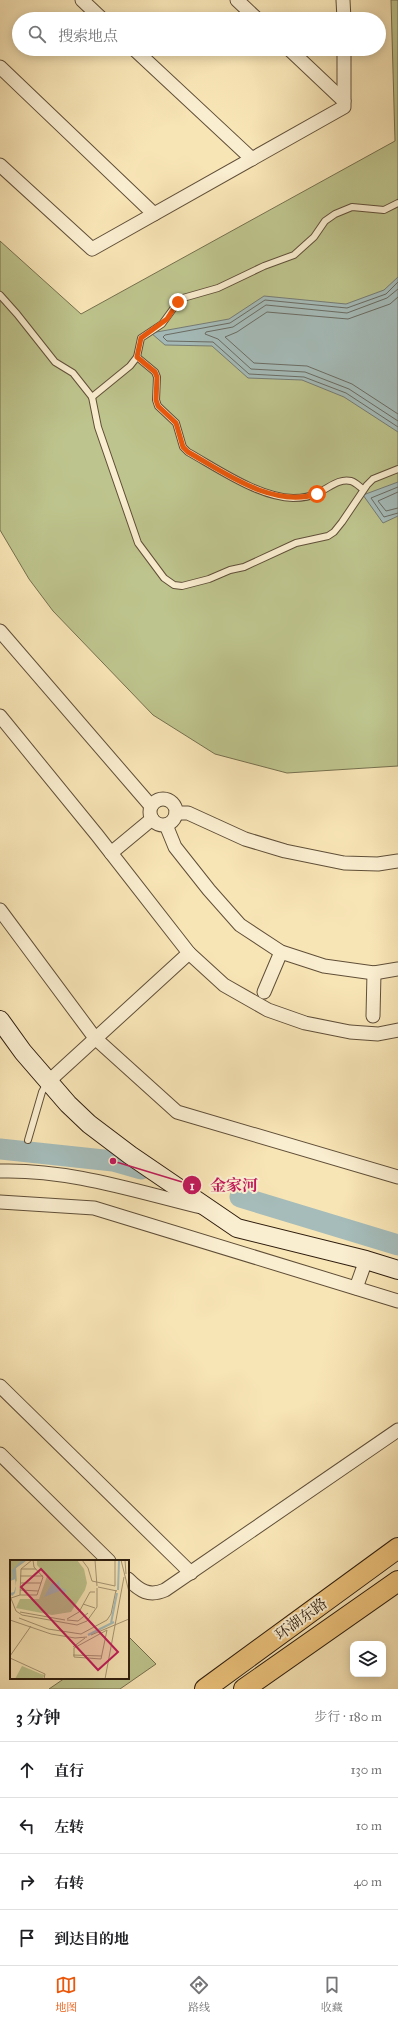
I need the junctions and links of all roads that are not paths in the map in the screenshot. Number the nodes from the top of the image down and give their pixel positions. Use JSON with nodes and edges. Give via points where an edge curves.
{"nodes":[{"id":1,"x":82,"y":0,"type":"edge"},
{"id":2,"x":237,"y":0,"type":"edge"},
{"id":3,"x":343,"y":0,"type":"edge"},
{"id":4,"x":95,"y":12,"type":"edge"},
{"id":5,"x":250,"y":12,"type":"edge"},
{"id":6,"x":344,"y":12,"type":"edge"},
{"id":7,"x":142,"y":56,"type":"edge"},
{"id":8,"x":296,"y":56,"type":"edge"},
{"id":9,"x":344,"y":56,"type":"edge"},
{"id":10,"x":0,"y":67,"type":"edge"},
{"id":11,"x":344,"y":101,"type":"junction"},
{"id":12,"x":252,"y":159,"type":"junction"},
{"id":13,"x":0,"y":165,"type":"edge"},
{"id":14,"x":398,"y":203,"type":"edge"},
{"id":15,"x":154,"y":214,"type":"junction"},
{"id":16,"x":0,"y":295,"type":"edge"},
{"id":17,"x":137,"y":357,"type":"junction"},
{"id":18,"x":92,"y":397,"type":"junction"},
{"id":19,"x":398,"y":469,"type":"edge"},
{"id":20,"x":363,"y":490,"type":"junction"},
{"id":21,"x":0,"y":631,"type":"edge"},
{"id":22,"x":0,"y":716,"type":"edge"},
{"id":23,"x":151,"y":812,"type":"junction"},
{"id":24,"x":176,"y":813,"type":"junction"},
{"id":25,"x":166,"y":824,"type":"junction"},
{"id":26,"x":111,"y":853,"type":"junction"},
{"id":27,"x":398,"y":861,"type":"edge"},
{"id":28,"x":0,"y":910,"type":"edge"},
{"id":29,"x":281,"y":952,"type":"junction"},
{"id":30,"x":189,"y":953,"type":"junction"},
{"id":31,"x":398,"y":970,"type":"edge"},
{"id":32,"x":374,"y":973,"type":"junction"},
{"id":33,"x":264,"y":992,"type":"dead end"},
{"id":34,"x":373,"y":1016,"type":"dead end"},
{"id":35,"x":0,"y":1020,"type":"edge"},
{"id":36,"x":398,"y":1030,"type":"edge"},
{"id":37,"x":95,"y":1038,"type":"junction"},
{"id":38,"x":49,"y":1081,"type":"junction"},
{"id":39,"x":28,"y":1140,"type":"dead end"},
{"id":40,"x":0,"y":1171,"type":"edge"},
{"id":41,"x":398,"y":1177,"type":"edge"},
{"id":42,"x":0,"y":1202,"type":"edge"},
{"id":43,"x":206,"y":1208,"type":"junction"},
{"id":44,"x":237,"y":1228,"type":"junction"},
{"id":45,"x":231,"y":1250,"type":"junction"},
{"id":46,"x":366,"y":1260,"type":"junction"},
{"id":47,"x":398,"y":1270,"type":"edge"},
{"id":48,"x":356,"y":1288,"type":"junction"},
{"id":49,"x":398,"y":1301,"type":"edge"},
{"id":50,"x":0,"y":1386,"type":"edge"},
{"id":51,"x":398,"y":1430,"type":"edge"},
{"id":52,"x":0,"y":1454,"type":"edge"},
{"id":53,"x":398,"y":1548,"type":"edge"},
{"id":54,"x":108,"y":1560,"type":"edge"},
{"id":55,"x":191,"y":1573,"type":"junction"},
{"id":56,"x":129,"y":1580,"type":"edge"},
{"id":57,"x":398,"y":1581,"type":"edge"},
{"id":58,"x":205,"y":1689,"type":"edge"},
{"id":59,"x":244,"y":1689,"type":"edge"}],
"edges":[{"from":1,"to":4,"type":"street"},
{"from":2,"to":5,"type":"street"},
{"from":3,"to":6,"type":"street"},
{"from":7,"to":12,"type":"street"},
{"from":8,"to":11,"type":"street"},
{"from":9,"to":11,"type":"street"},
{"from":10,"to":15,"type":"street"},
{"from":11,"to":12,"type":"street","via":[[344,107]]},
{"from":12,"to":15,"type":"street"},
{"from":13,"to":15,"type":"street","via":[[92,250]]},
{"from":14,"to":17,"type":"lane","via":[[384,210],[358,207],[346,209],[325,221],[314,237],[294,255],[218,288],[183,298],[162,324],[141,338]]},
{"from":16,"to":18,"type":"lane","via":[[55,362],[73,373]]},
{"from":17,"to":18,"type":"lane","via":[[130,366]]},
{"from":17,"to":20,"type":"lane","via":[[155,372],[158,406],[176,423],[183,447],[228,476],[272,494],[292,498],[317,494],[343,480],[352,481]]},
{"from":18,"to":20,"type":"lane","via":[[98,427],[138,543],[164,578],[174,585],[182,586],[209,579],[244,567],[296,543],[328,536],[342,522]]},
{"from":19,"to":20,"type":"lane","via":[[373,479]]},
{"from":21,"to":23,"type":"street"},
{"from":22,"to":26,"type":"street"},
{"from":23,"to":24,"type":"street","via":[[160,799],[164,799],[173,804]]},
{"from":23,"to":25,"type":"street","via":[[157,824]]},
{"from":23,"to":26,"type":"street"},
{"from":24,"to":25,"type":"street","via":[[173,820]]},
{"from":24,"to":27,"type":"street","via":[[188,813],[245,839],[285,851],[344,862],[378,864]]},
{"from":25,"to":29,"type":"street","via":[[175,847],[208,890],[240,925]]},
{"from":26,"to":30,"type":"street"},
{"from":28,"to":37,"type":"street"},
{"from":29,"to":32,"type":"street","via":[[324,966]]},
{"from":29,"to":33,"type":"street"},
{"from":30,"to":36,"type":"street","via":[[224,985],[268,1010],[305,1024],[378,1034]]},
{"from":30,"to":37,"type":"street"},
{"from":31,"to":32,"type":"street"},
{"from":32,"to":34,"type":"street"},
{"from":35,"to":38,"type":"street","via":[[23,1052]]},
{"from":37,"to":38,"type":"street"},
{"from":37,"to":41,"type":"street","via":[[177,1112]]},
{"from":38,"to":39,"type":"lane","via":[[42,1092]]},
{"from":38,"to":43,"type":"street","via":[[89,1124]]},
{"from":40,"to":43,"type":"street","via":[[51,1172],[91,1179]]},
{"from":42,"to":45,"type":"street","via":[[94,1208]]},
{"from":43,"to":44,"type":"street"},
{"from":44,"to":45,"type":"street"},
{"from":44,"to":46,"type":"street"},
{"from":45,"to":48,"type":"street"},
{"from":46,"to":47,"type":"street"},
{"from":46,"to":48,"type":"street"},
{"from":48,"to":49,"type":"street"},
{"from":50,"to":55,"type":"street"},
{"from":51,"to":55,"type":"street"},
{"from":52,"to":54,"type":"street"},
{"from":53,"to":58,"type":"main road","name":"环湖东路"},
{"from":55,"to":56,"type":"street","via":[[157,1594],[148,1594],[136,1588]]},
{"from":57,"to":59,"type":"main road","name":"环湖东路"}]}
